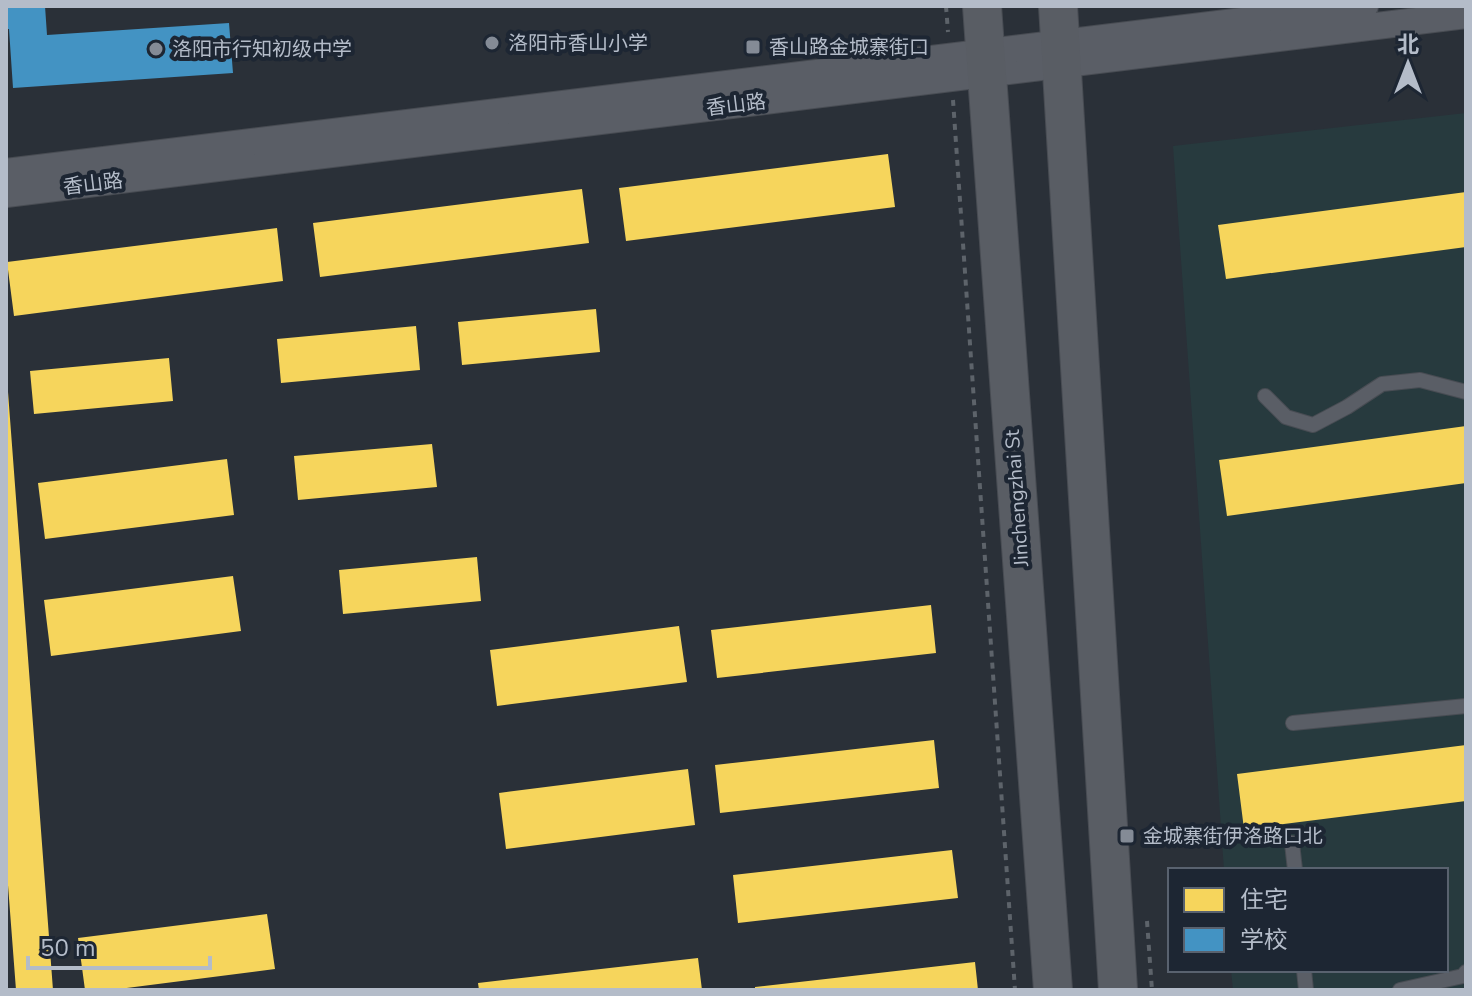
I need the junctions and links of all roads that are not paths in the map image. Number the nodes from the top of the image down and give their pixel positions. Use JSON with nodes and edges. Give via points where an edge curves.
{"nodes":[{"id":1,"x":982,"y":6,"type":"edge"},
{"id":2,"x":1058,"y":6,"type":"edge"},
{"id":3,"x":1365,"y":6,"type":"edge"},
{"id":4,"x":1466,"y":15,"type":"edge"},
{"id":5,"x":1061,"y":54,"type":"junction"},
{"id":6,"x":968,"y":65,"type":"junction"},
{"id":7,"x":6,"y":172,"type":"edge"},
{"id":8,"x":6,"y":194,"type":"edge"},
{"id":9,"x":1466,"y":392,"type":"edge"},
{"id":10,"x":1265,"y":396,"type":"dead end"},
{"id":11,"x":1466,"y":706,"type":"edge"},
{"id":12,"x":1293,"y":723,"type":"dead end"},
{"id":13,"x":1292,"y":843,"type":"dead end"},
{"id":14,"x":1295,"y":868,"type":"edge"},
{"id":15,"x":1466,"y":972,"type":"edge"},
{"id":16,"x":1053,"y":990,"type":"edge"},
{"id":17,"x":1118,"y":990,"type":"edge"},
{"id":18,"x":1400,"y":990,"type":"edge"}],
"edges":[{"from":1,"to":6,"type":"main road","name":"Jinchengzhai St"},
{"from":2,"to":5,"type":"main road"},
{"from":3,"to":5,"type":"street","name":"香山路"},
{"from":4,"to":5,"type":"street","name":"香山路"},
{"from":5,"to":6,"type":"street","name":"香山路"},
{"from":5,"to":17,"type":"main road"},
{"from":6,"to":7,"type":"street","name":"香山路"},
{"from":6,"to":8,"type":"street","name":"香山路"},
{"from":6,"to":16,"type":"main road","name":"Jinchengzhai St"},
{"from":9,"to":10,"type":"lane","via":[[1420,380],[1382,384],[1313,425],[1286,417]]},
{"from":11,"to":12,"type":"lane"},
{"from":13,"to":14,"type":"lane"},
{"from":15,"to":18,"type":"lane"}]}
